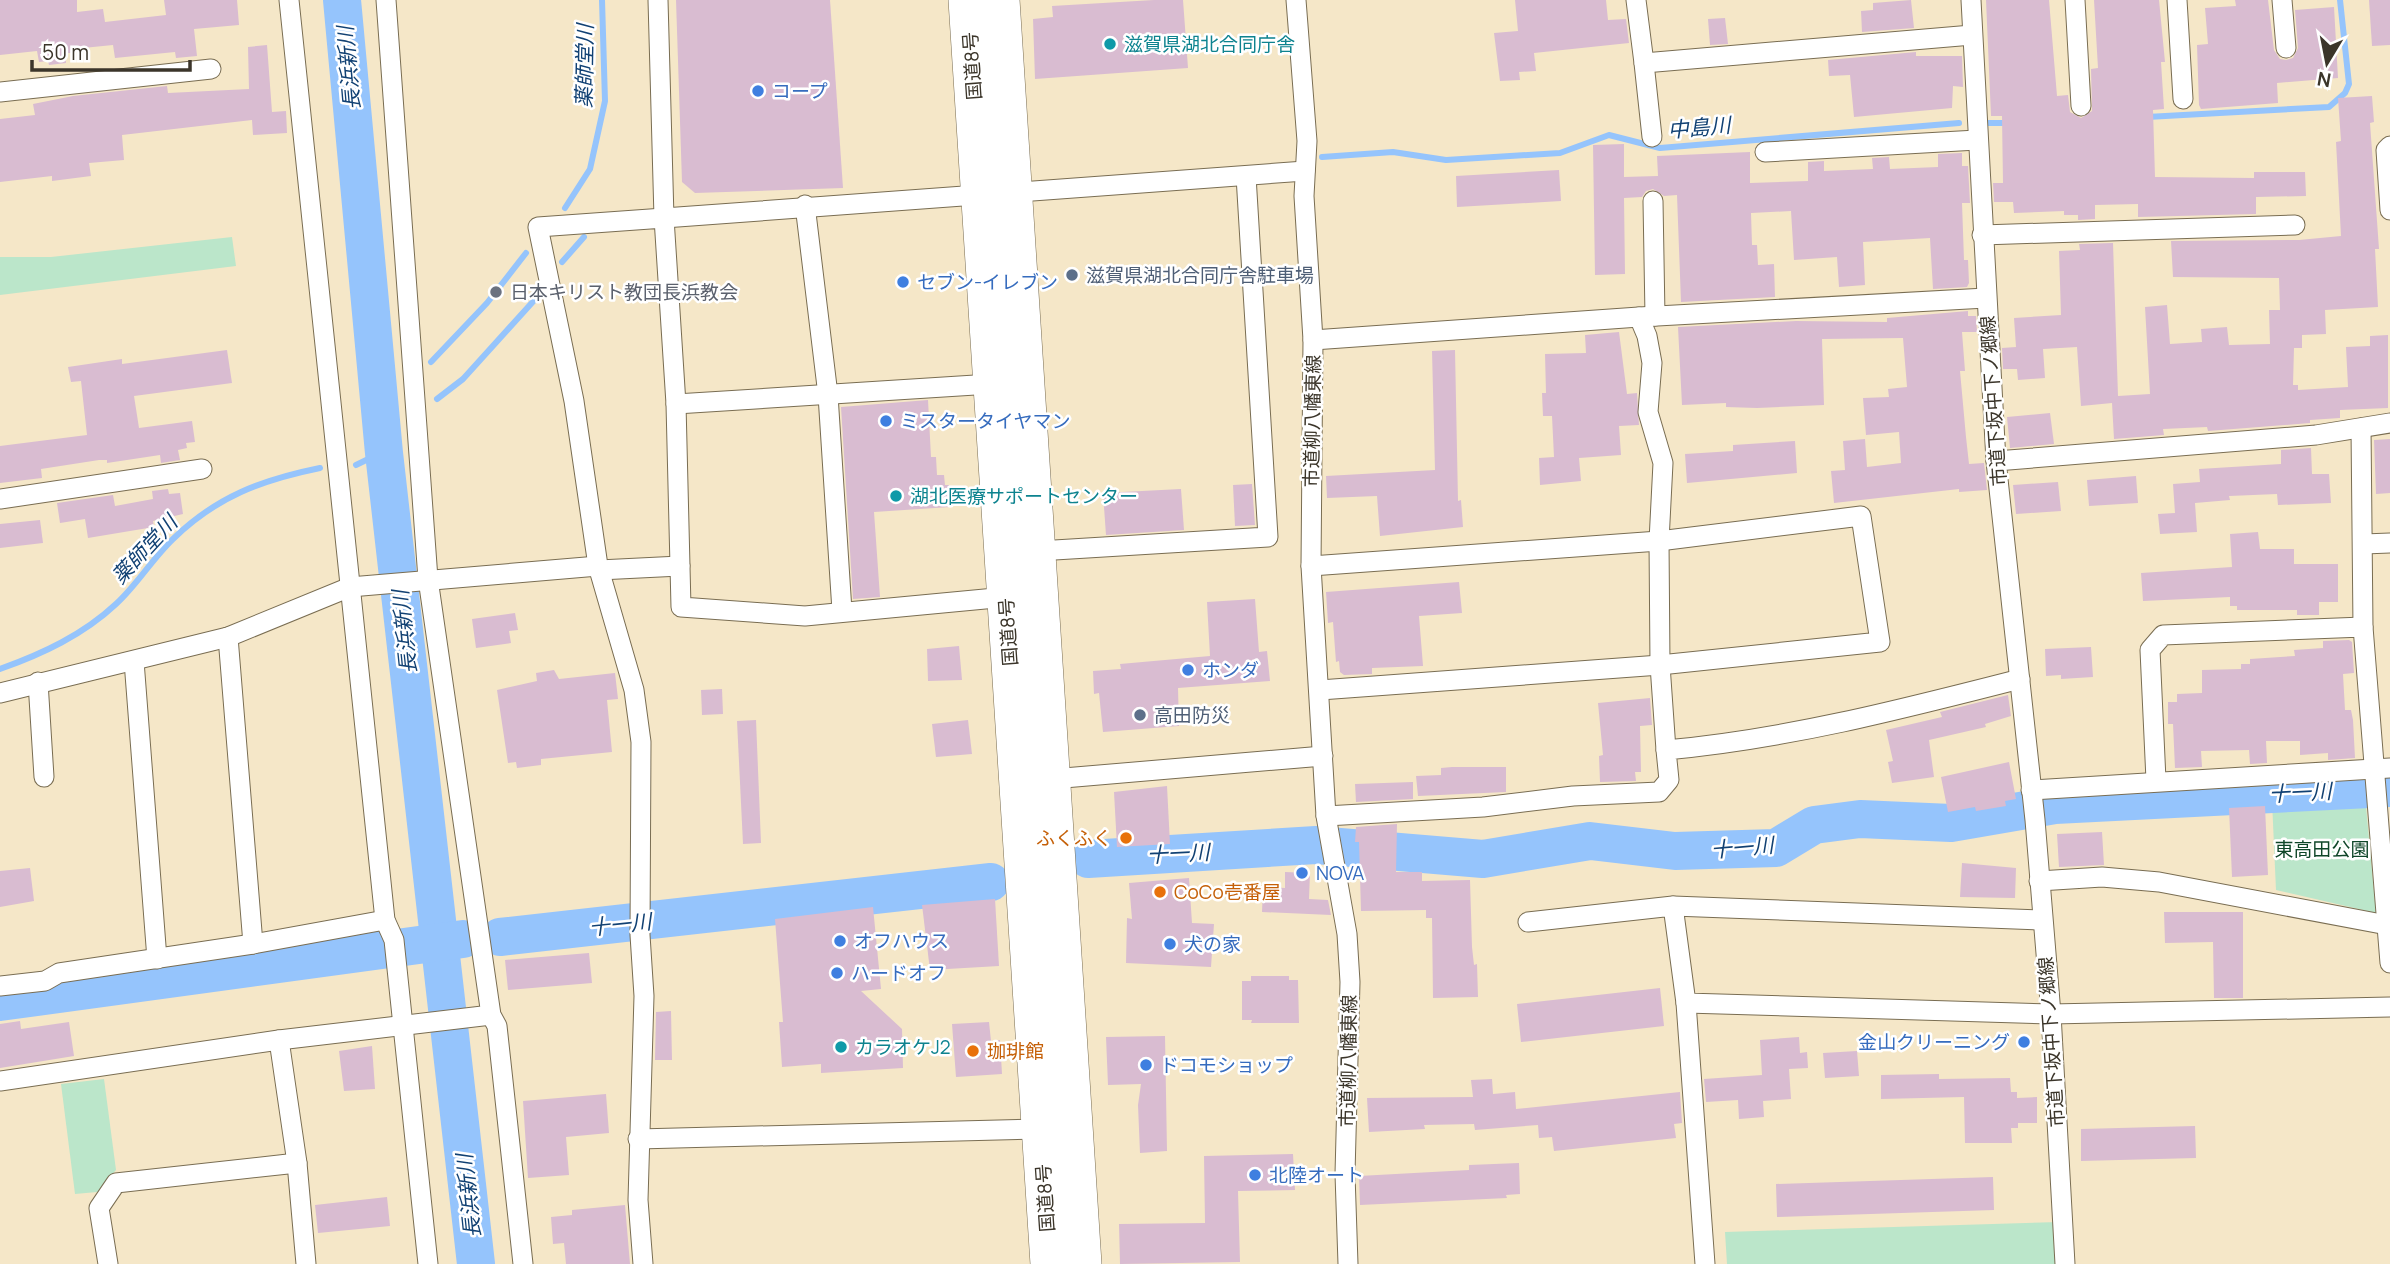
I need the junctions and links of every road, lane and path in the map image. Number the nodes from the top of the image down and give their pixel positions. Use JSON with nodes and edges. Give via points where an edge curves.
{"nodes":[{"id":1,"x":289,"y":0,"type":"edge"},
{"id":2,"x":386,"y":0,"type":"edge"},
{"id":3,"x":658,"y":0,"type":"edge"},
{"id":4,"x":967,"y":0,"type":"edge"},
{"id":5,"x":1001,"y":0,"type":"edge"},
{"id":6,"x":1296,"y":0,"type":"edge"},
{"id":7,"x":1636,"y":0,"type":"edge"},
{"id":8,"x":1971,"y":0,"type":"edge"},
{"id":9,"x":2075,"y":0,"type":"edge"},
{"id":10,"x":2177,"y":0,"type":"edge"},
{"id":11,"x":2281,"y":0,"type":"edge"},
{"id":12,"x":1972,"y":35,"type":"junction"},
{"id":13,"x":2286,"y":48,"type":"dead end"},
{"id":14,"x":1644,"y":63,"type":"junction"},
{"id":15,"x":211,"y":69,"type":"dead end"},
{"id":16,"x":0,"y":92,"type":"edge"},
{"id":17,"x":2183,"y":99,"type":"dead end"},
{"id":18,"x":2081,"y":106,"type":"dead end"},
{"id":19,"x":1976,"y":127,"type":"junction"},
{"id":20,"x":1652,"y":137,"type":"dead end"},
{"id":21,"x":2390,"y":146,"type":"edge"},
{"id":22,"x":1765,"y":152,"type":"dead end"},
{"id":23,"x":1305,"y":171,"type":"junction"},
{"id":24,"x":1246,"y":176,"type":"junction"},
{"id":25,"x":997,"y":194,"type":"junction"},
{"id":26,"x":1653,"y":201,"type":"dead end"},
{"id":27,"x":805,"y":205,"type":"junction"},
{"id":28,"x":2390,"y":210,"type":"edge"},
{"id":29,"x":664,"y":218,"type":"junction"},
{"id":30,"x":2295,"y":225,"type":"dead end"},
{"id":31,"x":1982,"y":235,"type":"junction"},
{"id":32,"x":1986,"y":298,"type":"junction"},
{"id":33,"x":1647,"y":316,"type":"junction"},
{"id":34,"x":1313,"y":340,"type":"junction"},
{"id":35,"x":991,"y":384,"type":"junction"},
{"id":36,"x":828,"y":395,"type":"junction"},
{"id":37,"x":676,"y":404,"type":"junction"},
{"id":38,"x":2390,"y":423,"type":"edge"},
{"id":39,"x":2361,"y":428,"type":"junction"},
{"id":40,"x":1996,"y":461,"type":"junction"},
{"id":41,"x":202,"y":469,"type":"dead end"},
{"id":42,"x":0,"y":499,"type":"edge"},
{"id":43,"x":1659,"y":541,"type":"junction"},
{"id":44,"x":2390,"y":543,"type":"edge"},
{"id":45,"x":2364,"y":544,"type":"junction"},
{"id":46,"x":1038,"y":551,"type":"junction"},
{"id":47,"x":680,"y":566,"type":"junction"},
{"id":48,"x":1311,"y":566,"type":"junction"},
{"id":49,"x":599,"y":568,"type":"junction"},
{"id":50,"x":428,"y":579,"type":"junction"},
{"id":51,"x":350,"y":587,"type":"junction"},
{"id":52,"x":1006,"y":597,"type":"junction"},
{"id":53,"x":842,"y":611,"type":"junction"},
{"id":54,"x":2363,"y":627,"type":"junction"},
{"id":55,"x":228,"y":637,"type":"junction"},
{"id":56,"x":134,"y":661,"type":"junction"},
{"id":57,"x":1660,"y":665,"type":"junction"},
{"id":58,"x":2020,"y":679,"type":"junction"},
{"id":59,"x":38,"y":682,"type":"junction"},
{"id":60,"x":1320,"y":690,"type":"junction"},
{"id":61,"x":0,"y":693,"type":"edge"},
{"id":62,"x":1666,"y":750,"type":"junction"},
{"id":63,"x":1323,"y":756,"type":"junction"},
{"id":64,"x":44,"y":777,"type":"dead end"},
{"id":65,"x":2380,"y":778,"type":"edge"},
{"id":66,"x":1052,"y":779,"type":"junction"},
{"id":67,"x":2156,"y":780,"type":"junction"},
{"id":68,"x":2033,"y":804,"type":"junction"},
{"id":69,"x":1326,"y":816,"type":"junction"},
{"id":70,"x":2039,"y":881,"type":"junction"},
{"id":71,"x":1673,"y":906,"type":"junction"},
{"id":72,"x":385,"y":920,"type":"junction"},
{"id":73,"x":2041,"y":920,"type":"junction"},
{"id":74,"x":1528,"y":922,"type":"dead end"},
{"id":75,"x":2387,"y":925,"type":"junction"},
{"id":76,"x":253,"y":944,"type":"junction"},
{"id":77,"x":156,"y":959,"type":"junction"},
{"id":78,"x":2390,"y":963,"type":"edge"},
{"id":79,"x":0,"y":986,"type":"edge"},
{"id":80,"x":1686,"y":1003,"type":"junction"},
{"id":81,"x":2390,"y":1007,"type":"edge"},
{"id":82,"x":2051,"y":1014,"type":"junction"},
{"id":83,"x":485,"y":1016,"type":"junction"},
{"id":84,"x":407,"y":1025,"type":"junction"},
{"id":85,"x":279,"y":1040,"type":"junction"},
{"id":86,"x":0,"y":1081,"type":"edge"},
{"id":87,"x":1040,"y":1129,"type":"junction"},
{"id":88,"x":638,"y":1139,"type":"junction"},
{"id":89,"x":298,"y":1163,"type":"junction"},
{"id":90,"x":108,"y":1264,"type":"edge"},
{"id":91,"x":306,"y":1264,"type":"edge"},
{"id":92,"x":428,"y":1264,"type":"edge"},
{"id":93,"x":523,"y":1264,"type":"edge"},
{"id":94,"x":643,"y":1264,"type":"edge"},
{"id":95,"x":1049,"y":1264,"type":"edge"},
{"id":96,"x":1083,"y":1264,"type":"edge"},
{"id":97,"x":1348,"y":1264,"type":"edge"},
{"id":98,"x":1705,"y":1264,"type":"edge"},
{"id":99,"x":2065,"y":1264,"type":"edge"}],
"edges":[{"from":1,"to":51,"type":"street"},
{"from":2,"to":50,"type":"street"},
{"from":3,"to":29,"type":"street"},
{"from":4,"to":25,"type":"highway","name":"国道8号"},
{"from":5,"to":25,"type":"highway","name":"国道8号"},
{"from":6,"to":23,"type":"street","name":"市道柳八幡東線","via":[[1307,141]]},
{"from":7,"to":14,"type":"street"},
{"from":8,"to":12,"type":"street","name":"市道下坂中下ノ郷線"},
{"from":9,"to":18,"type":"street"},
{"from":10,"to":17,"type":"street"},
{"from":11,"to":13,"type":"street"},
{"from":12,"to":14,"type":"street"},
{"from":12,"to":19,"type":"street","name":"市道下坂中下ノ郷線"},
{"from":14,"to":20,"type":"street"},
{"from":15,"to":16,"type":"street"},
{"from":19,"to":22,"type":"street"},
{"from":19,"to":31,"type":"street","name":"市道下坂中下ノ郷線"},
{"from":21,"to":28,"type":"street","via":[[2386,150]]},
{"from":23,"to":24,"type":"street"},
{"from":23,"to":34,"type":"street","name":"市道柳八幡東線"},
{"from":24,"to":25,"type":"street"},
{"from":24,"to":46,"type":"street","via":[[1268,537]]},
{"from":25,"to":27,"type":"street"},
{"from":25,"to":35,"type":"highway","name":"国道8号"},
{"from":25,"to":46,"type":"highway","name":"国道8号"},
{"from":26,"to":33,"type":"street"},
{"from":27,"to":29,"type":"street"},
{"from":27,"to":36,"type":"street"},
{"from":29,"to":37,"type":"street"},
{"from":29,"to":49,"type":"street","via":[[538,227],[574,401]]},
{"from":30,"to":31,"type":"street"},
{"from":31,"to":32,"type":"street","name":"市道下坂中下ノ郷線"},
{"from":32,"to":33,"type":"street"},
{"from":32,"to":40,"type":"street","name":"市道下坂中下ノ郷線"},
{"from":33,"to":34,"type":"street"},
{"from":33,"to":43,"type":"street","via":[[1652,363],[1648,412],[1663,463]]},
{"from":34,"to":48,"type":"street","name":"市道柳八幡東線"},
{"from":35,"to":36,"type":"street"},
{"from":35,"to":52,"type":"highway","name":"国道8号"},
{"from":36,"to":37,"type":"street"},
{"from":36,"to":53,"type":"street"},
{"from":37,"to":47,"type":"street"},
{"from":38,"to":39,"type":"street"},
{"from":39,"to":40,"type":"street"},
{"from":39,"to":45,"type":"street"},
{"from":40,"to":58,"type":"street","name":"市道下坂中下ノ郷線"},
{"from":41,"to":42,"type":"street"},
{"from":43,"to":48,"type":"street"},
{"from":43,"to":57,"type":"street"},
{"from":43,"to":57,"type":"street","via":[[1861,516],[1880,642]]},
{"from":44,"to":45,"type":"street"},
{"from":45,"to":54,"type":"street"},
{"from":46,"to":66,"type":"highway","name":"国道8号"},
{"from":47,"to":49,"type":"street"},
{"from":47,"to":53,"type":"street","via":[[681,607],[806,616]]},
{"from":48,"to":60,"type":"street","name":"市道柳八幡東線"},
{"from":49,"to":50,"type":"street"},
{"from":49,"to":88,"type":"street","via":[[634,690],[639,729],[644,996]]},
{"from":50,"to":51,"type":"street"},
{"from":50,"to":83,"type":"street"},
{"from":51,"to":55,"type":"street"},
{"from":51,"to":72,"type":"street"},
{"from":52,"to":53,"type":"street"},
{"from":52,"to":87,"type":"highway","name":"国道8号"},
{"from":54,"to":65,"type":"street"},
{"from":54,"to":67,"type":"street","via":[[2163,635],[2150,650]]},
{"from":55,"to":56,"type":"street"},
{"from":55,"to":76,"type":"street"},
{"from":56,"to":59,"type":"street"},
{"from":56,"to":77,"type":"street"},
{"from":57,"to":60,"type":"street"},
{"from":57,"to":62,"type":"street"},
{"from":58,"to":62,"type":"street","via":[[1789,734]]},
{"from":58,"to":68,"type":"street","name":"市道下坂中下ノ郷線"},
{"from":59,"to":61,"type":"street"},
{"from":59,"to":64,"type":"street"},
{"from":60,"to":63,"type":"street","name":"市道柳八幡東線"},
{"from":62,"to":69,"type":"street","via":[[1669,780],[1659,792]]},
{"from":63,"to":66,"type":"street"},
{"from":63,"to":69,"type":"street","name":"市道柳八幡東線"},
{"from":65,"to":67,"type":"street"},
{"from":65,"to":75,"type":"street"},
{"from":66,"to":96,"type":"highway","name":"国道8号"},
{"from":67,"to":68,"type":"street"},
{"from":68,"to":70,"type":"street","name":"市道下坂中下ノ郷線"},
{"from":69,"to":97,"type":"street","name":"市道柳八幡東線","via":[[1347,934],[1350,982],[1345,1174]]},
{"from":70,"to":73,"type":"street","name":"市道下坂中下ノ郷線"},
{"from":70,"to":75,"type":"street","via":[[2102,877],[2159,882]]},
{"from":71,"to":73,"type":"street"},
{"from":71,"to":74,"type":"street"},
{"from":71,"to":80,"type":"street"},
{"from":72,"to":76,"type":"street"},
{"from":72,"to":84,"type":"street","via":[[394,940]]},
{"from":73,"to":82,"type":"street","name":"市道下坂中下ノ郷線"},
{"from":75,"to":78,"type":"street"},
{"from":76,"to":77,"type":"street"},
{"from":77,"to":79,"type":"street"},
{"from":80,"to":82,"type":"street"},
{"from":80,"to":98,"type":"street"},
{"from":81,"to":82,"type":"street"},
{"from":82,"to":99,"type":"street","name":"市道下坂中下ノ郷線"},
{"from":83,"to":84,"type":"street"},
{"from":83,"to":93,"type":"street","via":[[497,1026]]},
{"from":84,"to":85,"type":"street"},
{"from":84,"to":92,"type":"street"},
{"from":85,"to":86,"type":"street"},
{"from":85,"to":89,"type":"street"},
{"from":87,"to":88,"type":"street"},
{"from":87,"to":95,"type":"highway","name":"国道8号"},
{"from":88,"to":94,"type":"street"},
{"from":89,"to":90,"type":"street","via":[[116,1183],[99,1208]]},
{"from":89,"to":91,"type":"street"}]}
